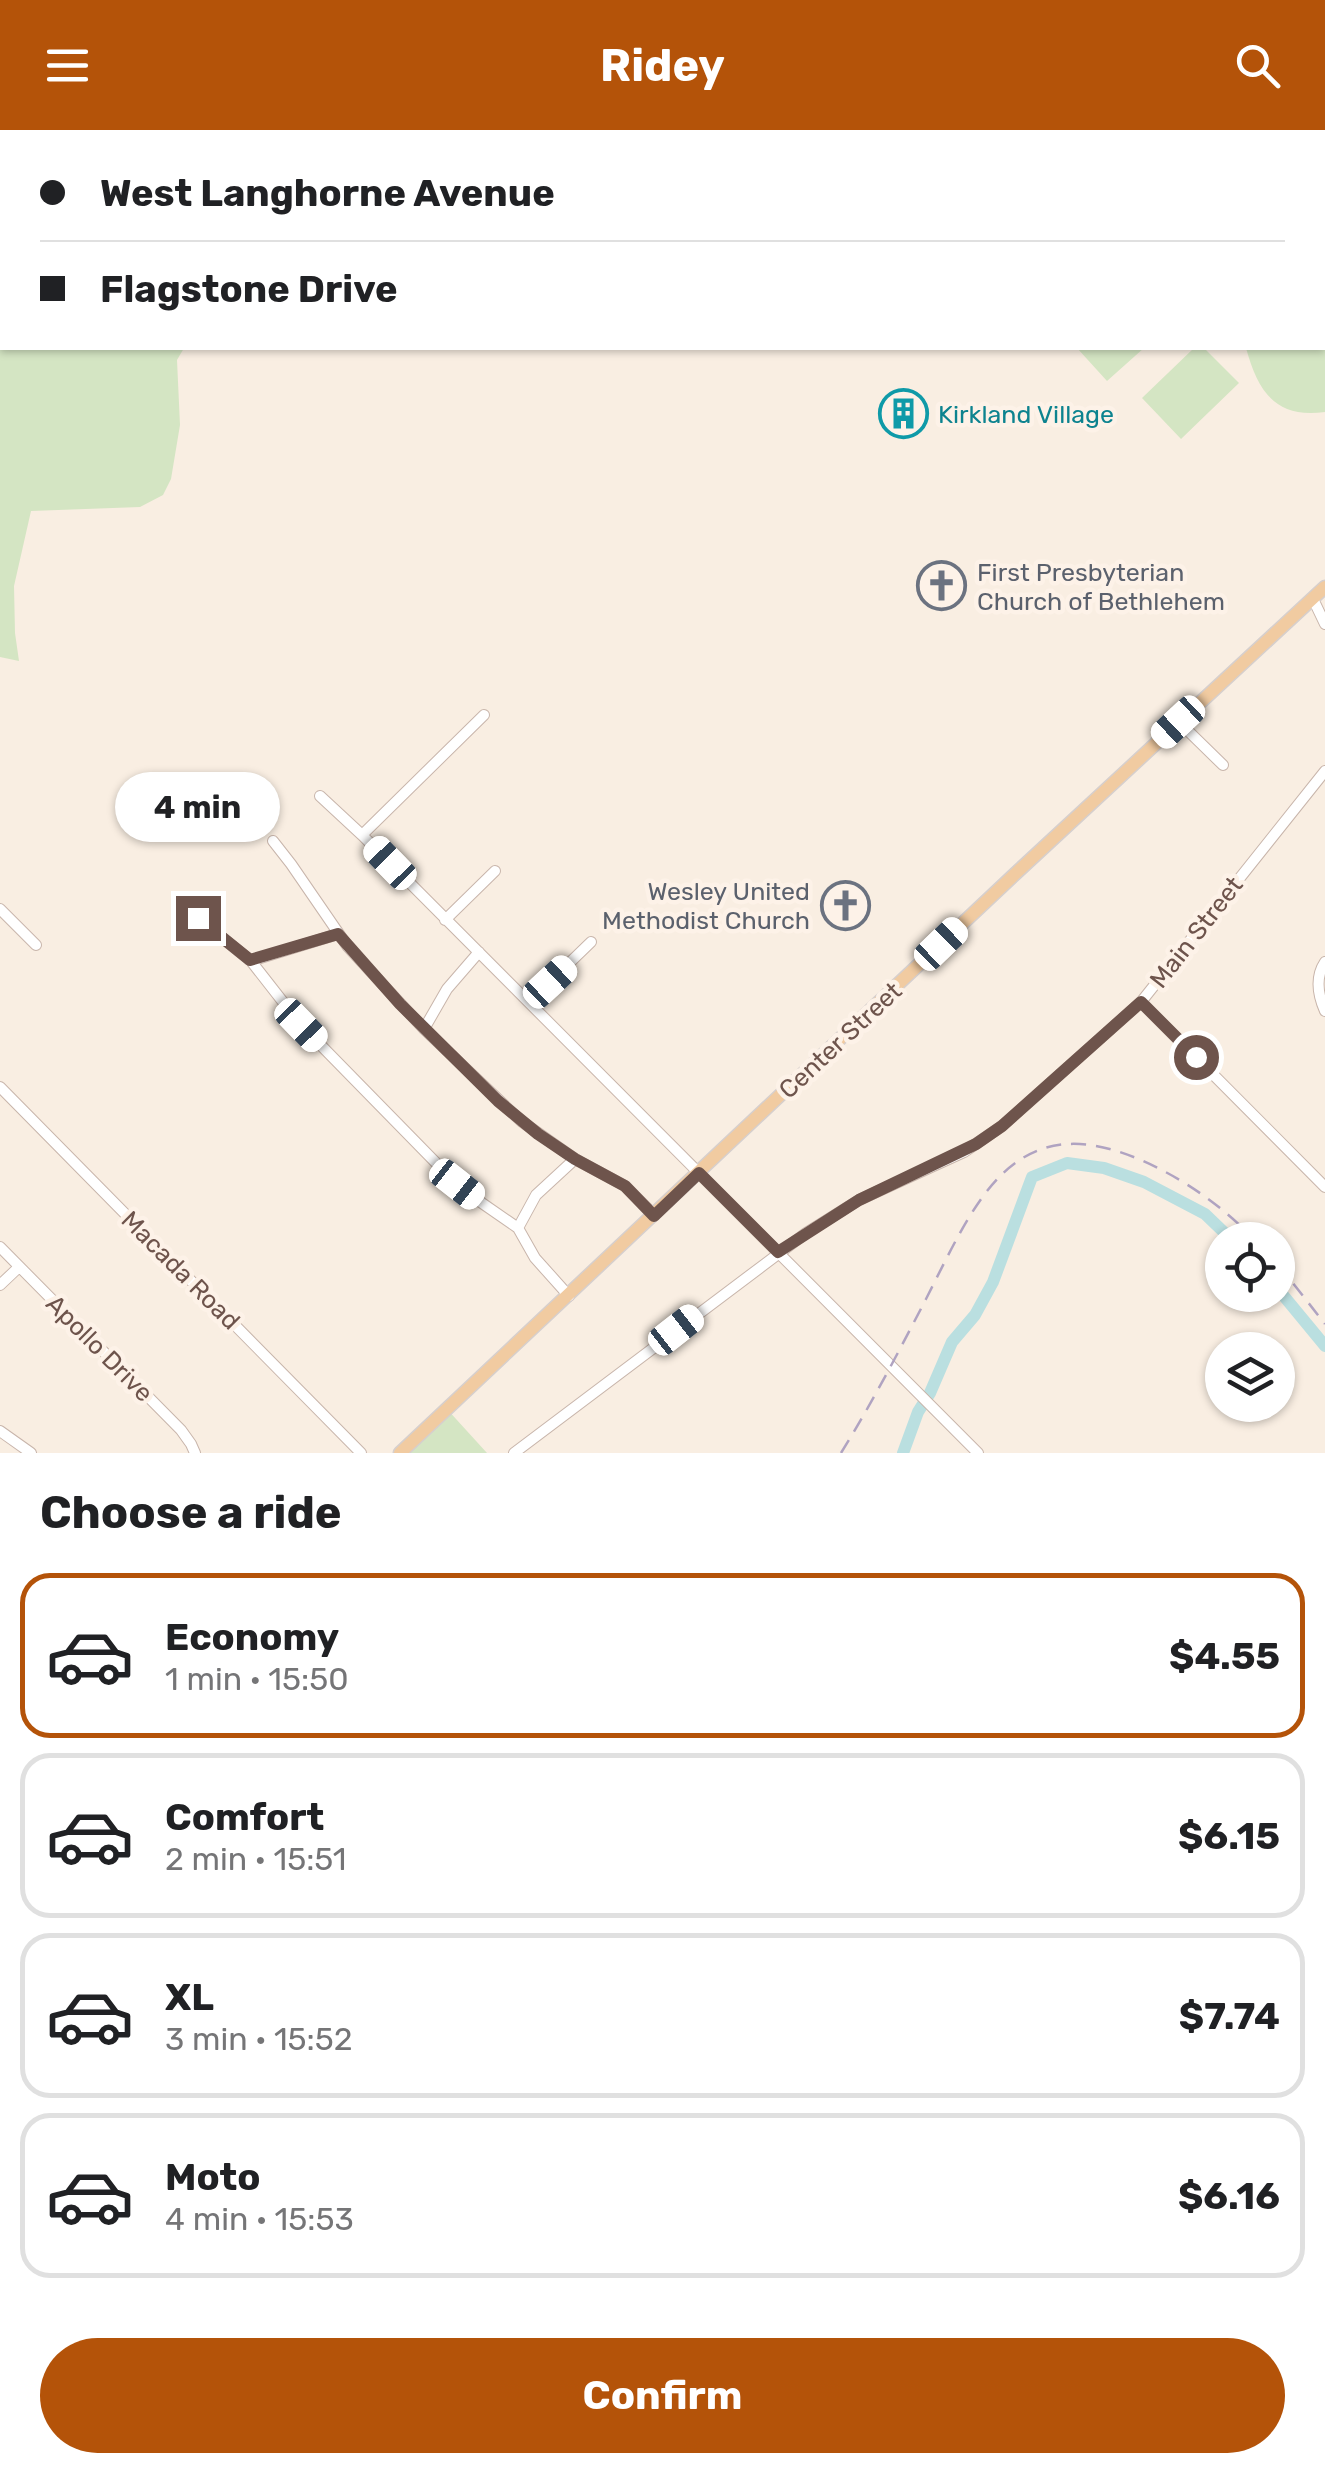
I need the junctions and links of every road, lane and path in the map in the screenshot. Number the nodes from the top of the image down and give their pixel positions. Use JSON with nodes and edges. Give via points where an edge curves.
{"nodes":[{"id":1,"x":1325,"y":588,"type":"edge"},
{"id":2,"x":1313,"y":599,"type":"junction"},
{"id":3,"x":1325,"y":624,"type":"edge"},
{"id":4,"x":484,"y":715,"type":"dead end"},
{"id":5,"x":1178,"y":722,"type":"junction"},
{"id":6,"x":1223,"y":765,"type":"dead end"},
{"id":7,"x":1325,"y":771,"type":"edge"},
{"id":8,"x":320,"y":796,"type":"dead end"},
{"id":9,"x":362,"y":835,"type":"junction"},
{"id":10,"x":273,"y":842,"type":"dead end"},
{"id":11,"x":494,"y":871,"type":"dead end"},
{"id":12,"x":0,"y":909,"type":"edge"},
{"id":13,"x":194,"y":914,"type":"dead end"},
{"id":14,"x":445,"y":920,"type":"junction"},
{"id":15,"x":338,"y":934,"type":"junction"},
{"id":16,"x":591,"y":942,"type":"dead end"},
{"id":17,"x":36,"y":946,"type":"dead end"},
{"id":18,"x":479,"y":952,"type":"junction"},
{"id":19,"x":250,"y":960,"type":"junction"},
{"id":20,"x":1325,"y":962,"type":"edge"},
{"id":21,"x":529,"y":1002,"type":"junction"},
{"id":22,"x":1141,"y":1002,"type":"junction"},
{"id":23,"x":1325,"y":1010,"type":"edge"},
{"id":24,"x":424,"y":1029,"type":"junction"},
{"id":25,"x":0,"y":1087,"type":"edge"},
{"id":26,"x":575,"y":1159,"type":"junction"},
{"id":27,"x":699,"y":1173,"type":"junction"},
{"id":28,"x":1325,"y":1187,"type":"edge"},
{"id":29,"x":654,"y":1216,"type":"junction"},
{"id":30,"x":518,"y":1228,"type":"junction"},
{"id":31,"x":0,"y":1248,"type":"edge"},
{"id":32,"x":778,"y":1252,"type":"junction"},
{"id":33,"x":19,"y":1266,"type":"junction"},
{"id":34,"x":0,"y":1286,"type":"edge"},
{"id":35,"x":569,"y":1296,"type":"junction"},
{"id":36,"x":0,"y":1432,"type":"edge"},
{"id":37,"x":31,"y":1453,"type":"edge"},
{"id":38,"x":195,"y":1453,"type":"edge"},
{"id":39,"x":361,"y":1453,"type":"edge"},
{"id":40,"x":400,"y":1453,"type":"edge"},
{"id":41,"x":514,"y":1453,"type":"edge"},
{"id":42,"x":978,"y":1453,"type":"edge"}],
"edges":[{"from":1,"to":2,"type":"main road","name":"Center Street"},
{"from":2,"to":3,"type":"street"},
{"from":2,"to":5,"type":"main road","name":"Center Street"},
{"from":4,"to":9,"type":"street"},
{"from":5,"to":6,"type":"street"},
{"from":5,"to":27,"type":"main road","name":"Center Street"},
{"from":7,"to":22,"type":"street","name":"Main Street"},
{"from":8,"to":9,"type":"street"},
{"from":9,"to":14,"type":"street"},
{"from":10,"to":15,"type":"street"},
{"from":11,"to":14,"type":"street"},
{"from":12,"to":17,"type":"street"},
{"from":13,"to":19,"type":"street"},
{"from":14,"to":18,"type":"street"},
{"from":15,"to":19,"type":"street"},
{"from":15,"to":24,"type":"street"},
{"from":16,"to":21,"type":"street"},
{"from":18,"to":21,"type":"street"},
{"from":18,"to":24,"type":"street"},
{"from":19,"to":30,"type":"street","via":[[301,1025],[442,1170]]},
{"from":20,"to":23,"type":"street","via":[[1318,979]]},
{"from":21,"to":27,"type":"street"},
{"from":22,"to":28,"type":"street"},
{"from":22,"to":32,"type":"street","name":"Main Street","via":[[976,1144],[859,1200]]},
{"from":24,"to":26,"type":"street","via":[[498,1101]]},
{"from":25,"to":39,"type":"street","name":"Macada Road"},
{"from":26,"to":29,"type":"street","via":[[625,1186]]},
{"from":26,"to":30,"type":"street","via":[[543,1187]]},
{"from":27,"to":29,"type":"main road","name":"Center Street"},
{"from":27,"to":32,"type":"street"},
{"from":29,"to":35,"type":"main road","name":"Center Street"},
{"from":30,"to":35,"type":"street"},
{"from":31,"to":33,"type":"street","name":"Apollo Drive"},
{"from":32,"to":41,"type":"street","name":"Main Street"},
{"from":32,"to":42,"type":"street"},
{"from":33,"to":34,"type":"street"},
{"from":33,"to":38,"type":"street","name":"Apollo Drive","via":[[186,1436]]},
{"from":35,"to":40,"type":"main road","name":"Center Street"},
{"from":36,"to":37,"type":"street"}]}
